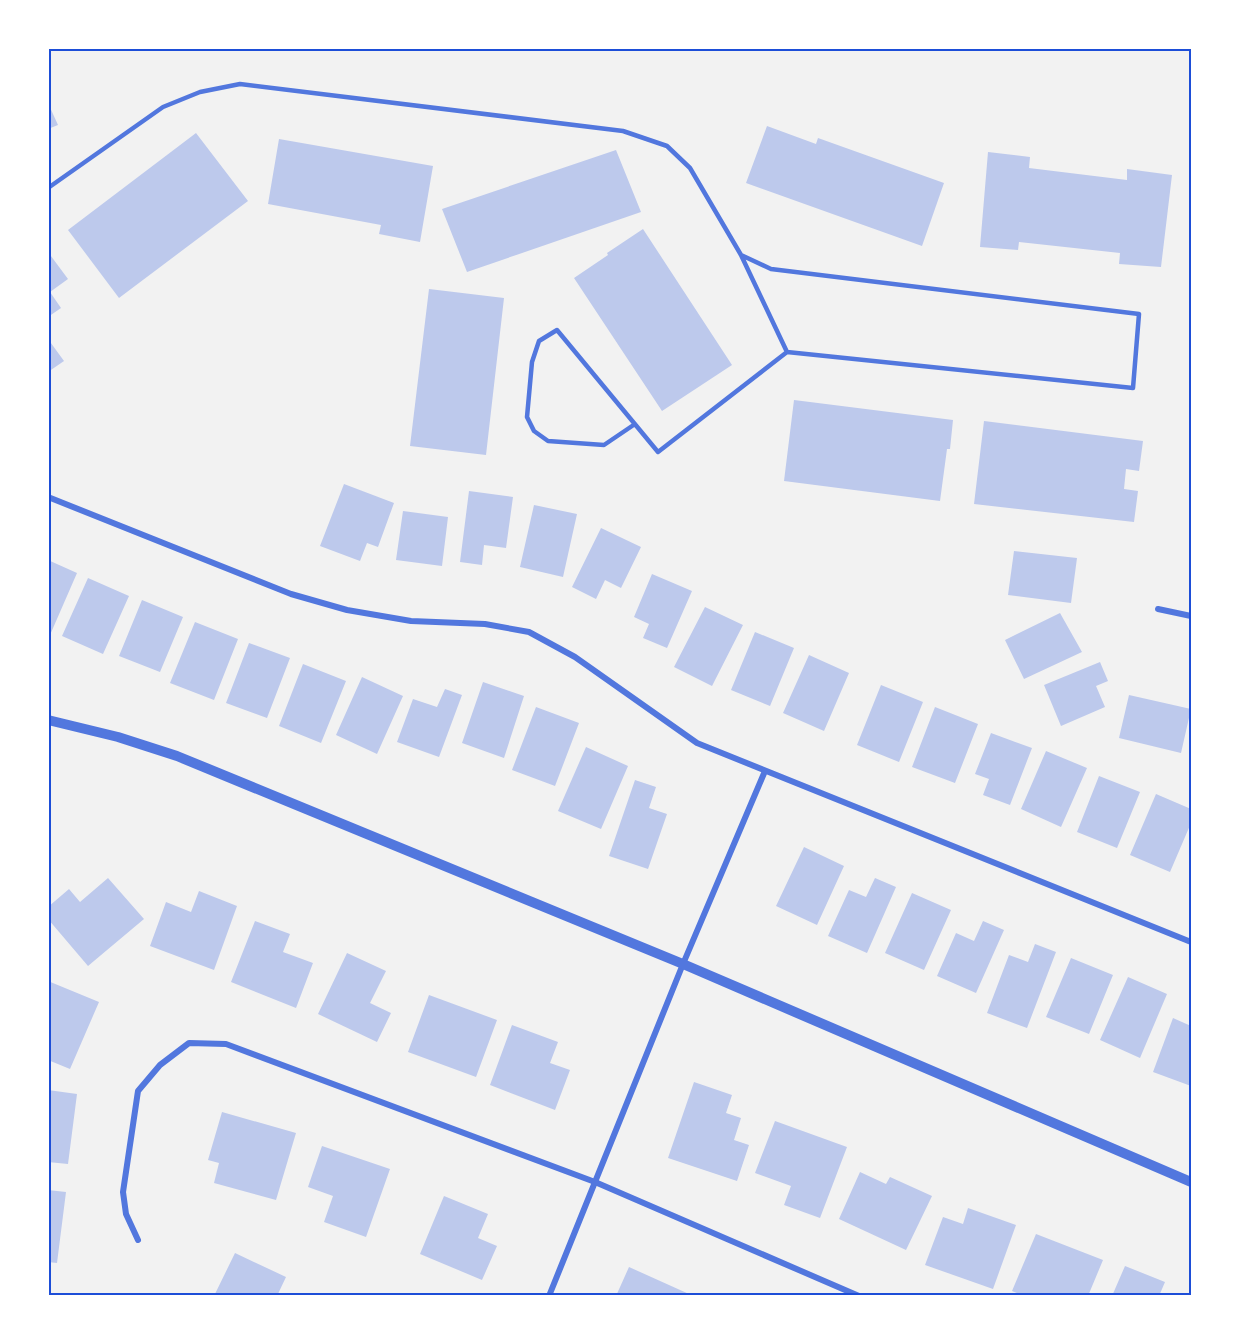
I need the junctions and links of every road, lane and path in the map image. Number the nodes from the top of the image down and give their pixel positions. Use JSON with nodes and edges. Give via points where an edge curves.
{"nodes":[{"id":1,"x":48,"y":188,"type":"edge"},
{"id":2,"x":741,"y":255,"type":"junction"},
{"id":3,"x":787,"y":351,"type":"junction"},
{"id":4,"x":635,"y":424,"type":"junction"},
{"id":5,"x":48,"y":497,"type":"edge"},
{"id":6,"x":1158,"y":609,"type":"dead end"},
{"id":7,"x":1191,"y":616,"type":"edge"},
{"id":8,"x":48,"y":720,"type":"edge"},
{"id":9,"x":765,"y":771,"type":"junction"},
{"id":10,"x":1191,"y":942,"type":"edge"},
{"id":11,"x":683,"y":964,"type":"junction"},
{"id":12,"x":595,"y":1182,"type":"junction"},
{"id":13,"x":1191,"y":1182,"type":"edge"},
{"id":14,"x":138,"y":1240,"type":"dead end"},
{"id":15,"x":549,"y":1296,"type":"edge"},
{"id":16,"x":859,"y":1296,"type":"edge"}],
"edges":[{"from":1,"to":2,"type":"lane","via":[[162,107],[200,92],[240,84],[623,131],[667,146],[690,168]]},
{"from":2,"to":3,"type":"lane"},
{"from":2,"to":3,"type":"lane","via":[[771,269],[1139,314],[1133,388]]},
{"from":3,"to":4,"type":"lane","via":[[658,452]]},
{"from":4,"to":4,"type":"lane","via":[[557,330],[539,342],[532,362],[527,417],[534,431],[548,441],[604,445]]},
{"from":5,"to":9,"type":"street","via":[[291,594],[347,610],[411,621],[485,624],[529,632],[575,657],[697,743]]},
{"from":6,"to":7,"type":"street"},
{"from":8,"to":11,"type":"street","via":[[177,756]]},
{"from":9,"to":10,"type":"street"},
{"from":9,"to":11,"type":"street"},
{"from":11,"to":12,"type":"street"},
{"from":11,"to":13,"type":"street"},
{"from":12,"to":14,"type":"street","via":[[226,1044],[189,1043],[160,1065],[138,1091],[123,1192],[126,1214]]},
{"from":12,"to":15,"type":"street"},
{"from":12,"to":16,"type":"street"}]}
